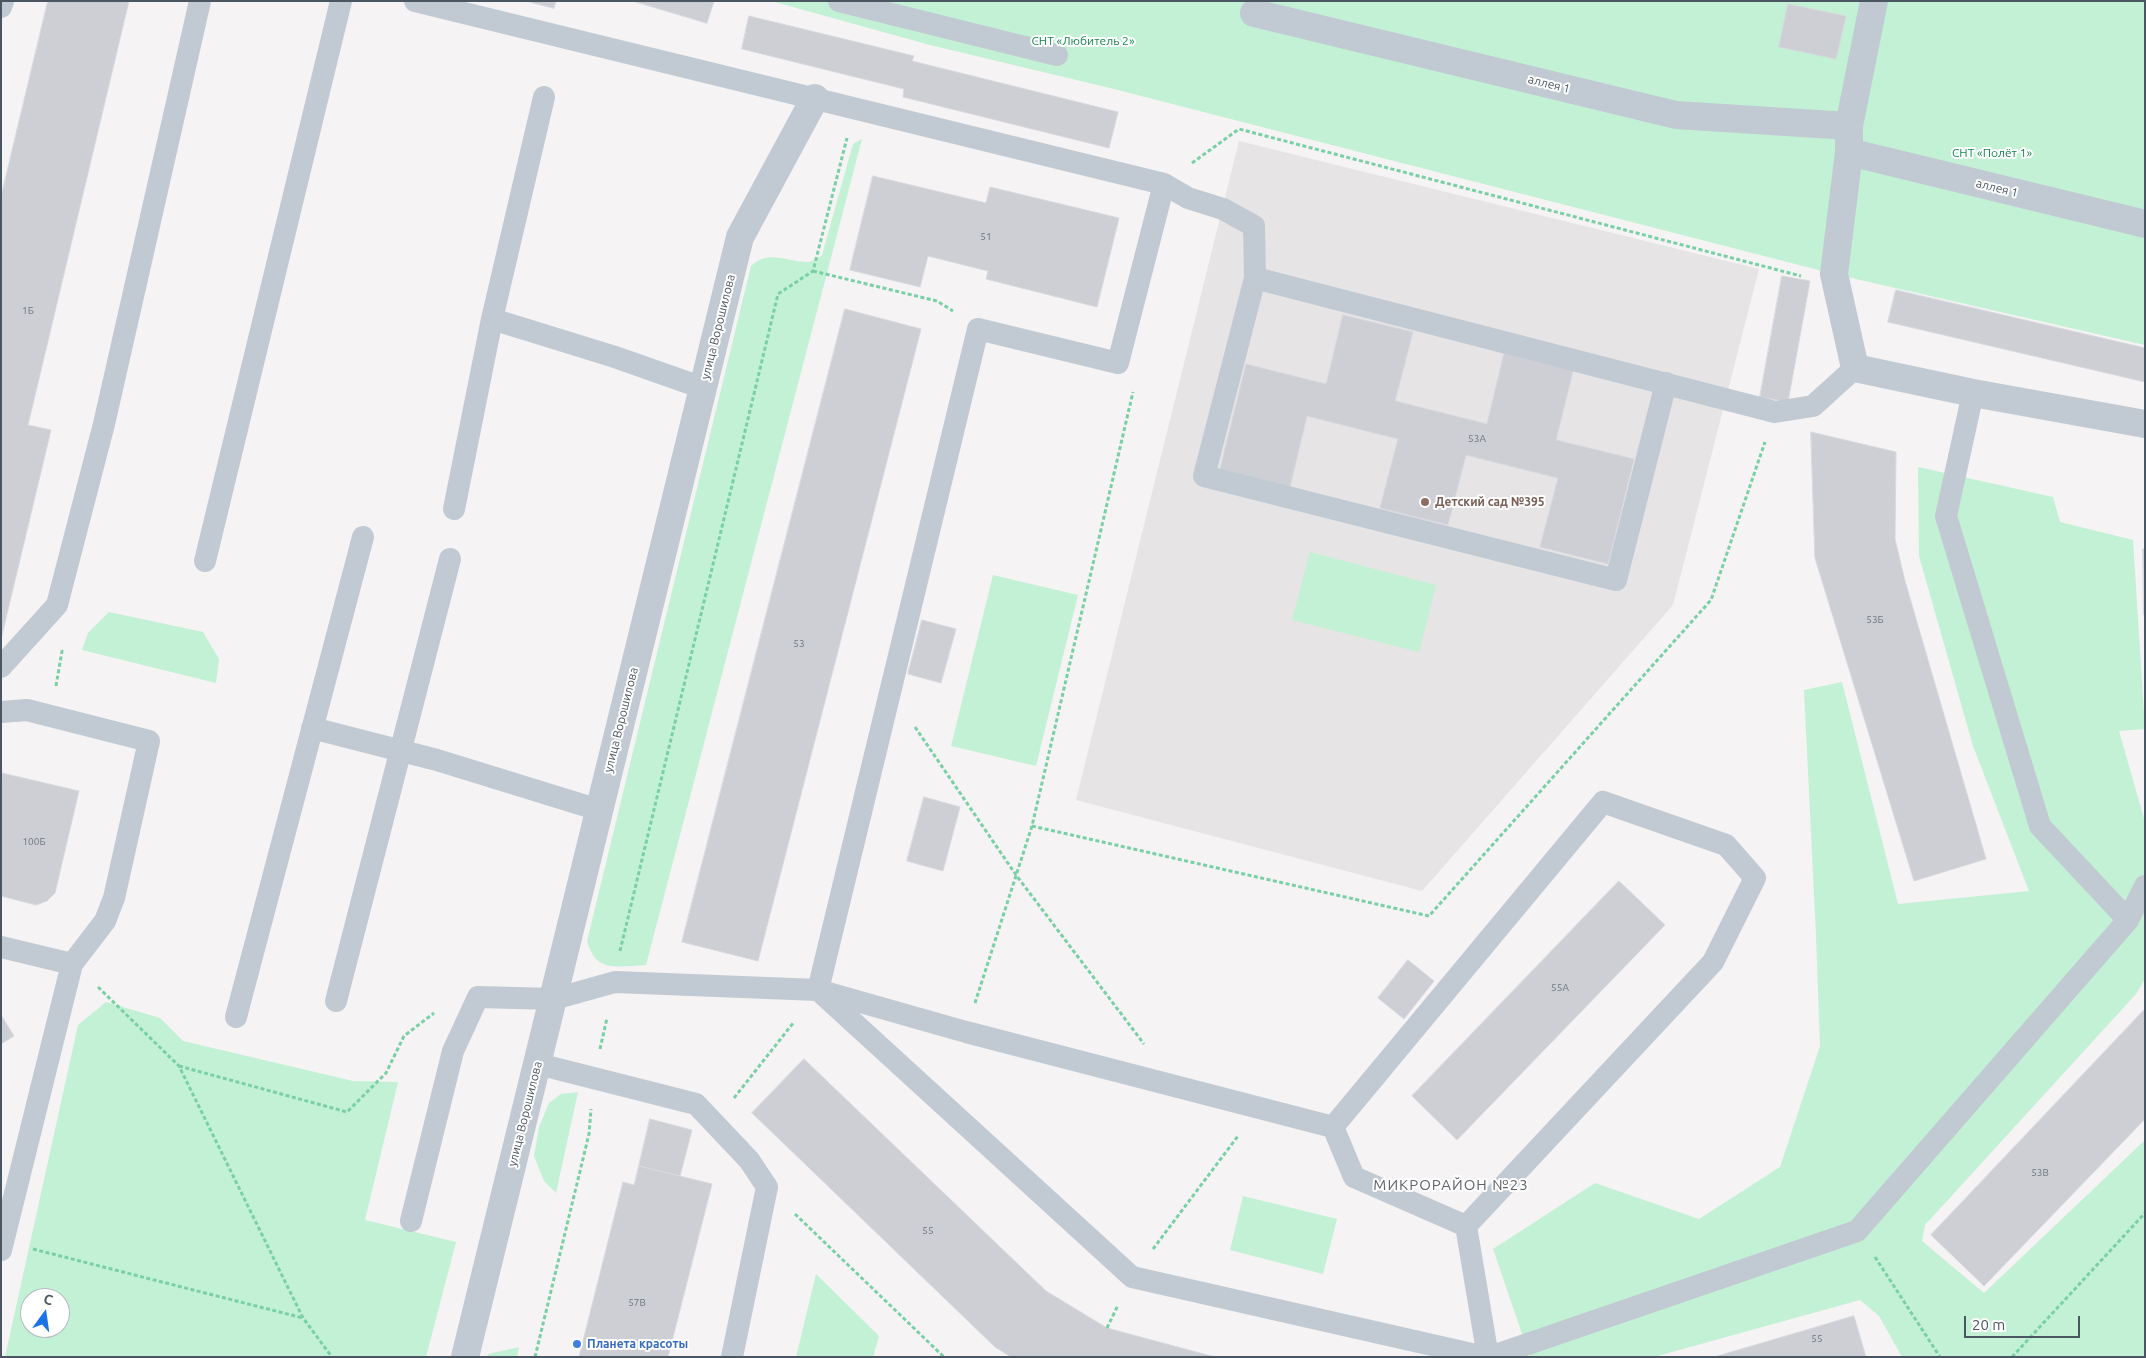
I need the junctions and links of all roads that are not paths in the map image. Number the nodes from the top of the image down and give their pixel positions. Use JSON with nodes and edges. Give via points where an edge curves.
{"nodes":[{"id":1,"x":3,"y":1,"type":"edge"},
{"id":2,"x":200,"y":1,"type":"edge"},
{"id":3,"x":341,"y":1,"type":"edge"},
{"id":4,"x":415,"y":1,"type":"edge"},
{"id":5,"x":839,"y":1,"type":"edge"},
{"id":6,"x":1874,"y":1,"type":"edge"},
{"id":7,"x":1,"y":7,"type":"edge"},
{"id":8,"x":1254,"y":13,"type":"dead end"},
{"id":9,"x":1056,"y":55,"type":"dead end"},
{"id":10,"x":544,"y":97,"type":"dead end"},
{"id":11,"x":815,"y":98,"type":"junction"},
{"id":12,"x":1849,"y":139,"type":"junction"},
{"id":13,"x":1164,"y":184,"type":"junction"},
{"id":14,"x":2145,"y":224,"type":"edge"},
{"id":15,"x":1255,"y":278,"type":"junction"},
{"id":16,"x":492,"y":319,"type":"junction"},
{"id":17,"x":1855,"y":368,"type":"junction"},
{"id":18,"x":1666,"y":383,"type":"junction"},
{"id":19,"x":703,"y":388,"type":"junction"},
{"id":20,"x":1973,"y":393,"type":"junction"},
{"id":21,"x":2145,"y":424,"type":"edge"},
{"id":22,"x":454,"y":509,"type":"dead end"},
{"id":23,"x":362,"y":537,"type":"dead end"},
{"id":24,"x":450,"y":559,"type":"dead end"},
{"id":25,"x":205,"y":561,"type":"dead end"},
{"id":26,"x":1,"y":667,"type":"edge"},
{"id":27,"x":1,"y":712,"type":"edge"},
{"id":28,"x":312,"y":728,"type":"junction"},
{"id":29,"x":400,"y":751,"type":"junction"},
{"id":30,"x":599,"y":810,"type":"junction"},
{"id":31,"x":2145,"y":886,"type":"edge"},
{"id":32,"x":2128,"y":920,"type":"junction"},
{"id":33,"x":1,"y":947,"type":"edge"},
{"id":34,"x":72,"y":964,"type":"junction"},
{"id":35,"x":818,"y":990,"type":"junction"},
{"id":36,"x":554,"y":999,"type":"junction"},
{"id":37,"x":336,"y":1001,"type":"dead end"},
{"id":38,"x":236,"y":1017,"type":"dead end"},
{"id":39,"x":538,"y":1064,"type":"junction"},
{"id":40,"x":1333,"y":1127,"type":"junction"},
{"id":41,"x":411,"y":1221,"type":"dead end"},
{"id":42,"x":1466,"y":1226,"type":"junction"},
{"id":43,"x":2,"y":1246,"type":"edge"},
{"id":44,"x":465,"y":1357,"type":"edge"},
{"id":45,"x":732,"y":1357,"type":"edge"},
{"id":46,"x":1488,"y":1357,"type":"edge"}],
"edges":[{"from":1,"to":7,"type":"lane"},
{"from":2,"to":26,"type":"lane","via":[[104,424],[57,605]]},
{"from":3,"to":25,"type":"lane"},
{"from":4,"to":11,"type":"lane"},
{"from":5,"to":9,"type":"lane"},
{"from":6,"to":12,"type":"street"},
{"from":8,"to":12,"type":"street","name":"аллея 1","via":[[1676,115]]},
{"from":10,"to":16,"type":"lane"},
{"from":11,"to":13,"type":"lane"},
{"from":11,"to":19,"type":"street","name":"улица Ворошилова","via":[[740,238]]},
{"from":12,"to":14,"type":"street","name":"аллея 1"},
{"from":12,"to":17,"type":"street","via":[[1834,274]]},
{"from":13,"to":15,"type":"lane","via":[[1188,198],[1223,209],[1254,226]]},
{"from":13,"to":35,"type":"lane","via":[[1118,363],[978,329]]},
{"from":15,"to":18,"type":"lane"},
{"from":15,"to":18,"type":"lane","via":[[1204,476],[1616,580]]},
{"from":16,"to":19,"type":"lane"},
{"from":16,"to":22,"type":"lane"},
{"from":17,"to":18,"type":"lane","via":[[1813,406],[1775,412]]},
{"from":17,"to":20,"type":"street"},
{"from":19,"to":30,"type":"street","name":"улица Ворошилова"},
{"from":20,"to":21,"type":"street"},
{"from":20,"to":32,"type":"lane","via":[[1946,516],[2040,826]]},
{"from":23,"to":28,"type":"lane"},
{"from":24,"to":29,"type":"lane"},
{"from":27,"to":34,"type":"lane","via":[[27,710],[149,741],[114,898],[105,921]]},
{"from":28,"to":29,"type":"lane"},
{"from":28,"to":38,"type":"lane"},
{"from":29,"to":30,"type":"lane"},
{"from":29,"to":37,"type":"lane"},
{"from":30,"to":36,"type":"street","name":"улица Ворошилова"},
{"from":31,"to":32,"type":"lane"},
{"from":32,"to":46,"type":"lane","via":[[1857,1231]]},
{"from":33,"to":34,"type":"lane"},
{"from":34,"to":43,"type":"lane"},
{"from":35,"to":36,"type":"lane","via":[[615,982]]},
{"from":35,"to":40,"type":"lane","via":[[966,1032]]},
{"from":35,"to":46,"type":"lane","via":[[1132,1277]]},
{"from":36,"to":39,"type":"street","name":"улица Ворошилова"},
{"from":36,"to":41,"type":"lane","via":[[478,997],[453,1052]]},
{"from":39,"to":44,"type":"street","name":"улица Ворошилова"},
{"from":39,"to":45,"type":"lane","via":[[696,1104],[749,1160],[767,1187]]},
{"from":40,"to":42,"type":"lane","via":[[1354,1177]]},
{"from":40,"to":42,"type":"lane","via":[[1603,802],[1726,845],[1755,878],[1713,962]]},
{"from":42,"to":46,"type":"lane"}]}
